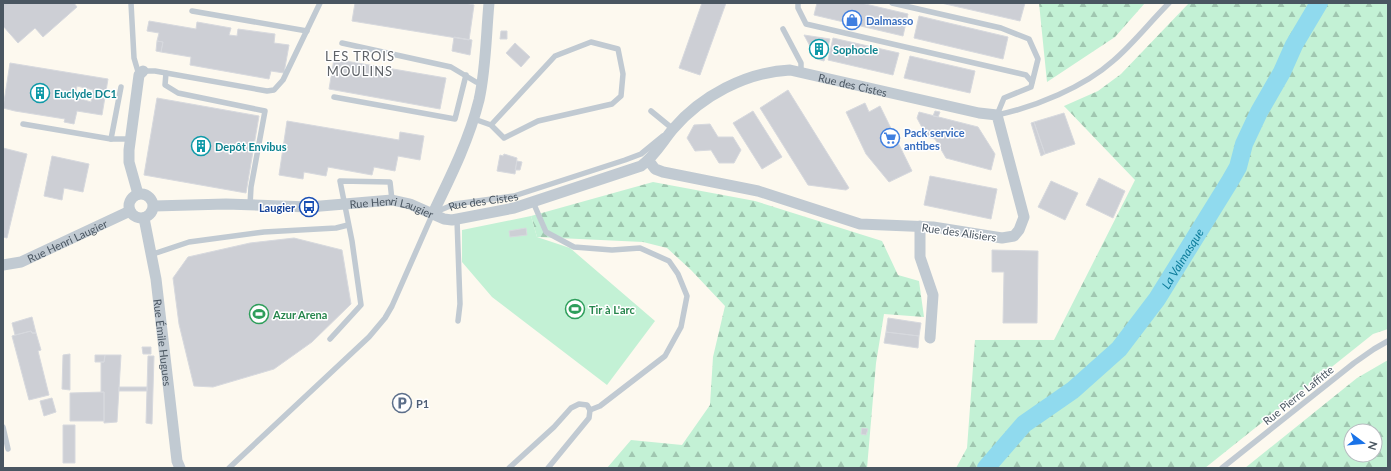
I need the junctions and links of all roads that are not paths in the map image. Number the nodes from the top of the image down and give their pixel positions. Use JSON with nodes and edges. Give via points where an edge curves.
{"nodes":[{"id":1,"x":131,"y":3,"type":"edge"},
{"id":2,"x":320,"y":3,"type":"edge"},
{"id":3,"x":490,"y":3,"type":"edge"},
{"id":4,"x":798,"y":3,"type":"edge"},
{"id":5,"x":892,"y":3,"type":"edge"},
{"id":6,"x":1168,"y":3,"type":"edge"},
{"id":7,"x":192,"y":11,"type":"dead end"},
{"id":8,"x":783,"y":28,"type":"dead end"},
{"id":9,"x":308,"y":31,"type":"junction"},
{"id":10,"x":342,"y":44,"type":"dead end"},
{"id":11,"x":801,"y":71,"type":"junction"},
{"id":12,"x":141,"y":73,"type":"junction"},
{"id":13,"x":166,"y":73,"type":"junction"},
{"id":14,"x":466,"y":75,"type":"junction"},
{"id":15,"x":482,"y":82,"type":"junction"},
{"id":16,"x":1032,"y":82,"type":"junction"},
{"id":17,"x":121,"y":87,"type":"dead end"},
{"id":18,"x":334,"y":97,"type":"dead end"},
{"id":19,"x":652,"y":111,"type":"dead end"},
{"id":20,"x":997,"y":114,"type":"junction"},
{"id":21,"x":474,"y":119,"type":"junction"},
{"id":22,"x":23,"y":124,"type":"dead end"},
{"id":23,"x":491,"y":125,"type":"junction"},
{"id":24,"x":673,"y":129,"type":"junction"},
{"id":25,"x":111,"y":139,"type":"junction"},
{"id":26,"x":130,"y":139,"type":"junction"},
{"id":27,"x":649,"y":161,"type":"junction"},
{"id":28,"x":138,"y":194,"type":"junction"},
{"id":29,"x":392,"y":200,"type":"junction"},
{"id":30,"x":533,"y":202,"type":"junction"},
{"id":31,"x":344,"y":204,"type":"junction"},
{"id":32,"x":250,"y":205,"type":"junction"},
{"id":33,"x":154,"y":206,"type":"junction"},
{"id":34,"x":130,"y":211,"type":"junction"},
{"id":35,"x":433,"y":213,"type":"junction"},
{"id":36,"x":144,"y":218,"type":"junction"},
{"id":37,"x":457,"y":220,"type":"junction"},
{"id":38,"x":348,"y":225,"type":"junction"},
{"id":39,"x":920,"y":226,"type":"junction"},
{"id":40,"x":153,"y":254,"type":"junction"},
{"id":41,"x":3,"y":265,"type":"edge"},
{"id":42,"x":458,"y":321,"type":"dead end"},
{"id":43,"x":930,"y":338,"type":"dead end"},
{"id":44,"x":330,"y":339,"type":"dead end"},
{"id":45,"x":1388,"y":341,"type":"edge"},
{"id":46,"x":590,"y":410,"type":"junction"},
{"id":47,"x":3,"y":427,"type":"edge"},
{"id":48,"x":8,"y":449,"type":"dead end"},
{"id":49,"x":180,"y":468,"type":"edge"},
{"id":50,"x":229,"y":468,"type":"edge"},
{"id":51,"x":509,"y":468,"type":"edge"},
{"id":52,"x":548,"y":468,"type":"edge"},
{"id":53,"x":1222,"y":468,"type":"edge"}],
"edges":[{"from":1,"to":12,"type":"lane","via":[[134,58]]},
{"from":2,"to":9,"type":"lane"},
{"from":3,"to":15,"type":"street","name":"Rue Henri Laugier"},
{"from":4,"to":16,"type":"lane","via":[[806,24],[1026,75]]},
{"from":5,"to":16,"type":"lane","via":[[1001,28],[1029,39],[1038,59]]},
{"from":6,"to":20,"type":"lane","via":[[1114,61],[1094,76],[1033,104]]},
{"from":7,"to":9,"type":"lane"},
{"from":8,"to":11,"type":"lane","via":[[801,63]]},
{"from":9,"to":13,"type":"lane","via":[[283,80],[274,90],[267,91]]},
{"from":10,"to":14,"type":"lane","via":[[451,67]]},
{"from":11,"to":20,"type":"street","name":"Rue des Cistes","via":[[979,113]]},
{"from":11,"to":24,"type":"street","name":"Rue des Cistes","via":[[767,72],[744,80],[707,99]]},
{"from":12,"to":13,"type":"lane"},
{"from":12,"to":26,"type":"street"},
{"from":13,"to":32,"type":"lane","via":[[165,85],[178,93],[265,111]]},
{"from":14,"to":15,"type":"lane","via":[[476,82]]},
{"from":14,"to":18,"type":"lane","via":[[455,119]]},
{"from":15,"to":21,"type":"street","name":"Rue Henri Laugier"},
{"from":16,"to":20,"type":"lane","via":[[1031,88],[1004,98]]},
{"from":17,"to":25,"type":"lane"},
{"from":19,"to":24,"type":"lane"},
{"from":20,"to":39,"type":"street","name":"Rue des Alisiers","via":[[1023,211],[1024,217],[1019,230],[1014,236],[1002,238]]},
{"from":21,"to":23,"type":"lane"},
{"from":21,"to":35,"type":"street","name":"Rue Henri Laugier","via":[[467,141]]},
{"from":22,"to":25,"type":"lane"},
{"from":23,"to":23,"type":"lane","via":[[555,56],[591,42],[618,49],[624,74],[621,96],[612,104],[538,121],[504,138]]},
{"from":24,"to":27,"type":"street","name":"Rue des Cistes"},
{"from":24,"to":35,"type":"lane","name":"Rue des Cistes","via":[[641,154],[626,160],[514,196],[455,204]]},
{"from":25,"to":26,"type":"lane"},
{"from":26,"to":28,"type":"street","via":[[130,162]]},
{"from":27,"to":30,"type":"street","name":"Rue des Cistes","via":[[631,170]]},
{"from":27,"to":39,"type":"street","name":"Rue des Alisiers","via":[[655,169],[663,172],[758,191],[860,224]]},
{"from":28,"to":33,"type":"street","via":[[147,195]]},
{"from":28,"to":34,"type":"street","via":[[131,199]]},
{"from":29,"to":31,"type":"street","name":"Rue Henri Laugier"},
{"from":29,"to":31,"type":"lane","via":[[390,182],[340,181]]},
{"from":29,"to":35,"type":"street","name":"Rue Henri Laugier"},
{"from":30,"to":37,"type":"street","name":"Rue des Cistes"},
{"from":30,"to":46,"type":"lane","via":[[546,232],[574,247],[612,250],[640,248],[669,261],[678,274],[687,296],[681,327],[665,356],[600,406]]},
{"from":31,"to":32,"type":"street","name":"Rue Henri Laugier","via":[[291,207]]},
{"from":31,"to":38,"type":"lane"},
{"from":32,"to":33,"type":"street","name":"Rue Henri Laugier"},
{"from":33,"to":36,"type":"street","via":[[151,214]]},
{"from":34,"to":36,"type":"street","via":[[136,217]]},
{"from":34,"to":41,"type":"street","name":"Rue Henri Laugier","via":[[21,262]]},
{"from":35,"to":37,"type":"street","name":"Rue des Cistes","via":[[444,219]]},
{"from":35,"to":50,"type":"lane","via":[[385,318],[369,337]]},
{"from":36,"to":40,"type":"street","name":"Rue Émile Hugues"},
{"from":37,"to":42,"type":"lane","via":[[460,304]]},
{"from":38,"to":40,"type":"lane","via":[[189,242]]},
{"from":38,"to":44,"type":"lane","via":[[361,305]]},
{"from":39,"to":43,"type":"street","via":[[920,257],[932,295]]},
{"from":40,"to":49,"type":"street","name":"Rue Émile Hugues","via":[[177,461]]},
{"from":45,"to":53,"type":"lane","name":"Rue Pierre Laffitte","via":[[1354,363]]},
{"from":46,"to":51,"type":"lane","via":[[587,405],[571,408]]},
{"from":46,"to":52,"type":"lane","via":[[589,418],[583,427]]},
{"from":47,"to":48,"type":"lane"}]}
